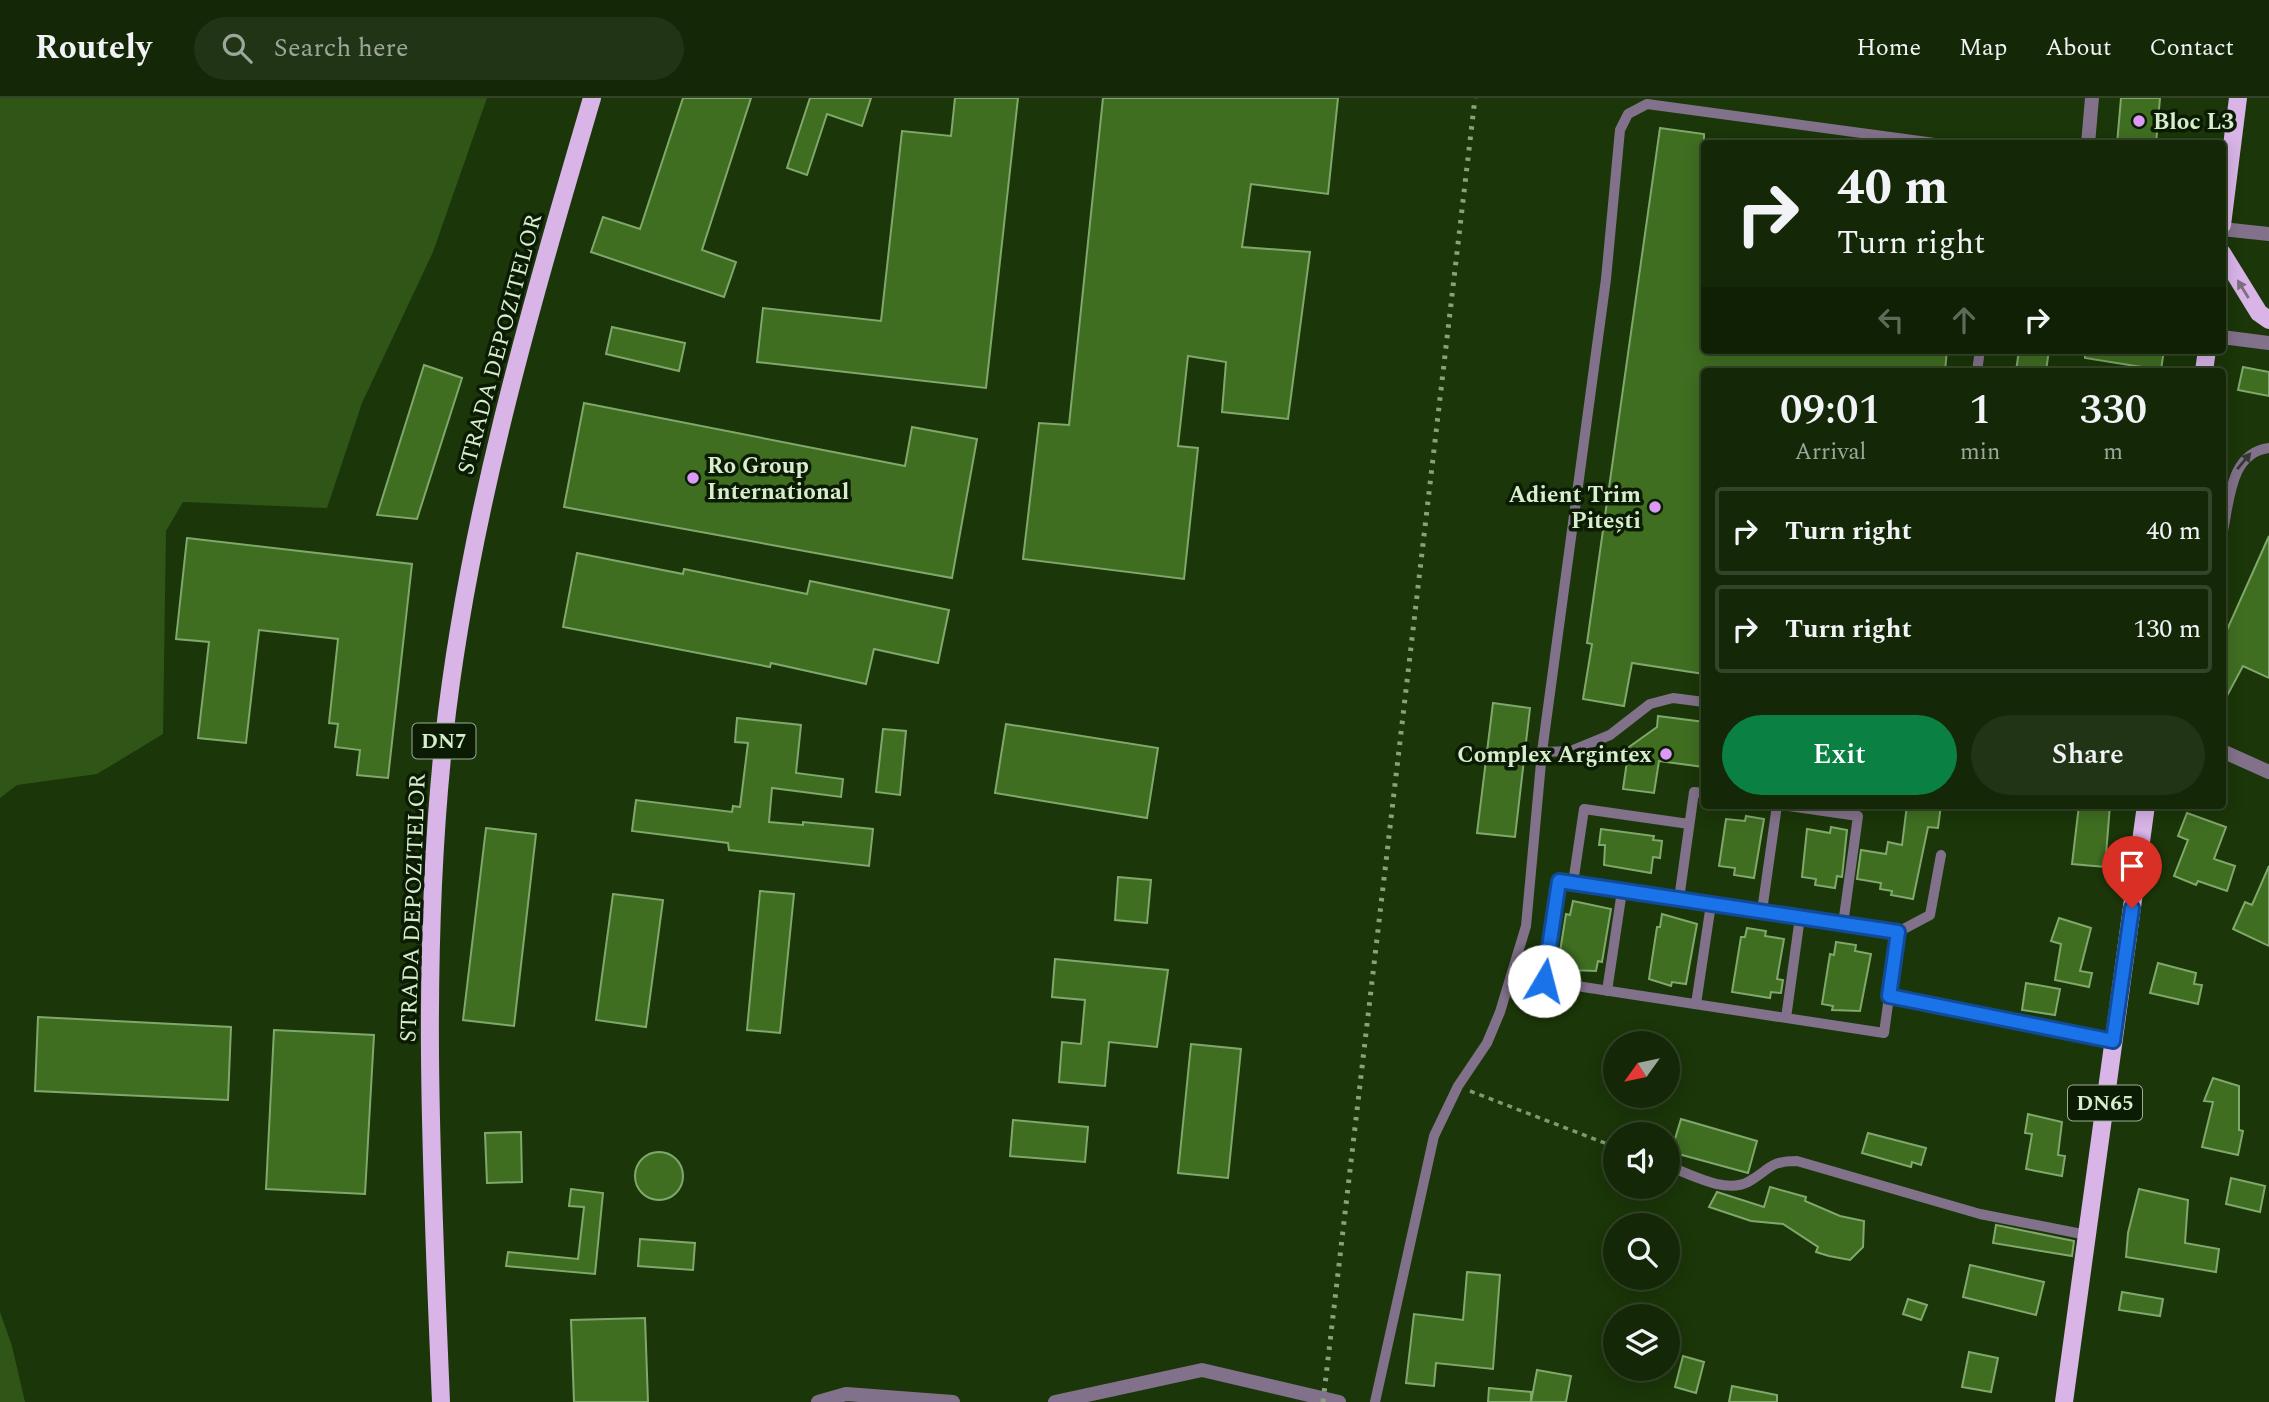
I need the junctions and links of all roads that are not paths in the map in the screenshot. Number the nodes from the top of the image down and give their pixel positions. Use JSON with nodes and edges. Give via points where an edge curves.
{"nodes":[{"id":1,"x":592,"y":98,"type":"edge"},
{"id":2,"x":2092,"y":98,"type":"edge"},
{"id":3,"x":2238,"y":98,"type":"edge"},
{"id":4,"x":1912,"y":140,"type":"edge"},
{"id":5,"x":2088,"y":140,"type":"edge"},
{"id":6,"x":2226,"y":195,"type":"edge"},
{"id":7,"x":2226,"y":228,"type":"edge"},
{"id":8,"x":2269,"y":234,"type":"edge"},
{"id":9,"x":2226,"y":259,"type":"edge"},
{"id":10,"x":2269,"y":320,"type":"edge"},
{"id":11,"x":2226,"y":338,"type":"edge"},
{"id":12,"x":2269,"y":343,"type":"edge"},
{"id":13,"x":2269,"y":447,"type":"edge"},
{"id":14,"x":2226,"y":517,"type":"edge"},
{"id":15,"x":1701,"y":702,"type":"edge"},
{"id":16,"x":1542,"y":752,"type":"junction"},
{"id":17,"x":2226,"y":753,"type":"edge"},
{"id":18,"x":2269,"y":772,"type":"edge"},
{"id":19,"x":1701,"y":793,"type":"edge"},
{"id":20,"x":1778,"y":809,"type":"edge"},
{"id":21,"x":1808,"y":809,"type":"edge"},
{"id":22,"x":2145,"y":809,"type":"edge"},
{"id":23,"x":1689,"y":824,"type":"junction"},
{"id":24,"x":1941,"y":855,"type":"dead end"},
{"id":25,"x":1573,"y":883,"type":"junction"},
{"id":26,"x":1622,"y":891,"type":"junction"},
{"id":27,"x":1679,"y":899,"type":"junction"},
{"id":28,"x":1711,"y":904,"type":"junction"},
{"id":29,"x":1762,"y":911,"type":"junction"},
{"id":30,"x":1800,"y":917,"type":"junction"},
{"id":31,"x":1843,"y":924,"type":"junction"},
{"id":32,"x":1898,"y":932,"type":"junction"},
{"id":33,"x":1607,"y":991,"type":"junction"},
{"id":34,"x":1889,"y":996,"type":"junction"},
{"id":35,"x":1696,"y":1004,"type":"junction"},
{"id":36,"x":1786,"y":1018,"type":"junction"},
{"id":37,"x":2113,"y":1041,"type":"junction"},
{"id":38,"x":1680,"y":1170,"type":"edge"},
{"id":39,"x":2087,"y":1236,"type":"junction"},
{"id":40,"x":441,"y":1402,"type":"edge"},
{"id":41,"x":818,"y":1402,"type":"edge"},
{"id":42,"x":953,"y":1402,"type":"edge"},
{"id":43,"x":1055,"y":1402,"type":"edge"},
{"id":44,"x":1339,"y":1402,"type":"edge"},
{"id":45,"x":1375,"y":1402,"type":"edge"},
{"id":46,"x":2064,"y":1402,"type":"edge"}],
"edges":[{"from":1,"to":40,"type":"main road","name":"STRADA DEPOZITELOR","number":"DN7","via":[[500,425],[461,618],[445,734],[434,904],[432,1046]]},
{"from":2,"to":5,"type":"street"},
{"from":3,"to":6,"type":"main road"},
{"from":4,"to":16,"type":"lane","via":[[1647,104],[1628,114],[1620,130],[1606,279]]},
{"from":7,"to":8,"type":"street"},
{"from":10,"to":9,"type":"main road","one_way":true,"via":[[2259,313]]},
{"from":11,"to":12,"type":"street"},
{"from":14,"to":13,"type":"lane","one_way":true,"via":[[2237,466],[2254,450]]},
{"from":15,"to":16,"type":"lane","via":[[1673,698],[1650,704],[1610,735],[1571,751]]},
{"from":16,"to":45,"type":"lane","via":[[1526,926],[1491,1033],[1434,1136]]},
{"from":17,"to":18,"type":"street"},
{"from":19,"to":23,"type":"lane","via":[[1694,792]]},
{"from":20,"to":29,"type":"lane"},
{"from":21,"to":31,"type":"lane","via":[[1858,816]]},
{"from":22,"to":37,"type":"main road","number":"DN65"},
{"from":23,"to":25,"type":"lane","via":[[1584,808]]},
{"from":23,"to":27,"type":"lane"},
{"from":24,"to":32,"type":"lane","via":[[1930,915]]},
{"from":25,"to":26,"type":"lane"},
{"from":25,"to":33,"type":"lane","via":[[1559,881],[1544,981]]},
{"from":26,"to":27,"type":"lane"},
{"from":26,"to":33,"type":"lane"},
{"from":27,"to":28,"type":"lane"},
{"from":28,"to":29,"type":"lane"},
{"from":28,"to":35,"type":"lane"},
{"from":29,"to":30,"type":"lane"},
{"from":30,"to":31,"type":"lane"},
{"from":30,"to":36,"type":"lane"},
{"from":31,"to":32,"type":"lane"},
{"from":32,"to":34,"type":"lane"},
{"from":33,"to":35,"type":"lane"},
{"from":34,"to":36,"type":"lane","via":[[1884,1032]]},
{"from":34,"to":37,"type":"lane"},
{"from":35,"to":36,"type":"lane"},
{"from":37,"to":39,"type":"main road","number":"DN65"},
{"from":38,"to":39,"type":"lane","via":[[1718,1184],[1739,1185],[1777,1161],[1797,1161],[1980,1214]]},
{"from":39,"to":46,"type":"main road","number":"DN65"},
{"from":41,"to":42,"type":"street","via":[[845,1394]]},
{"from":43,"to":44,"type":"street","via":[[1202,1370]]}]}
